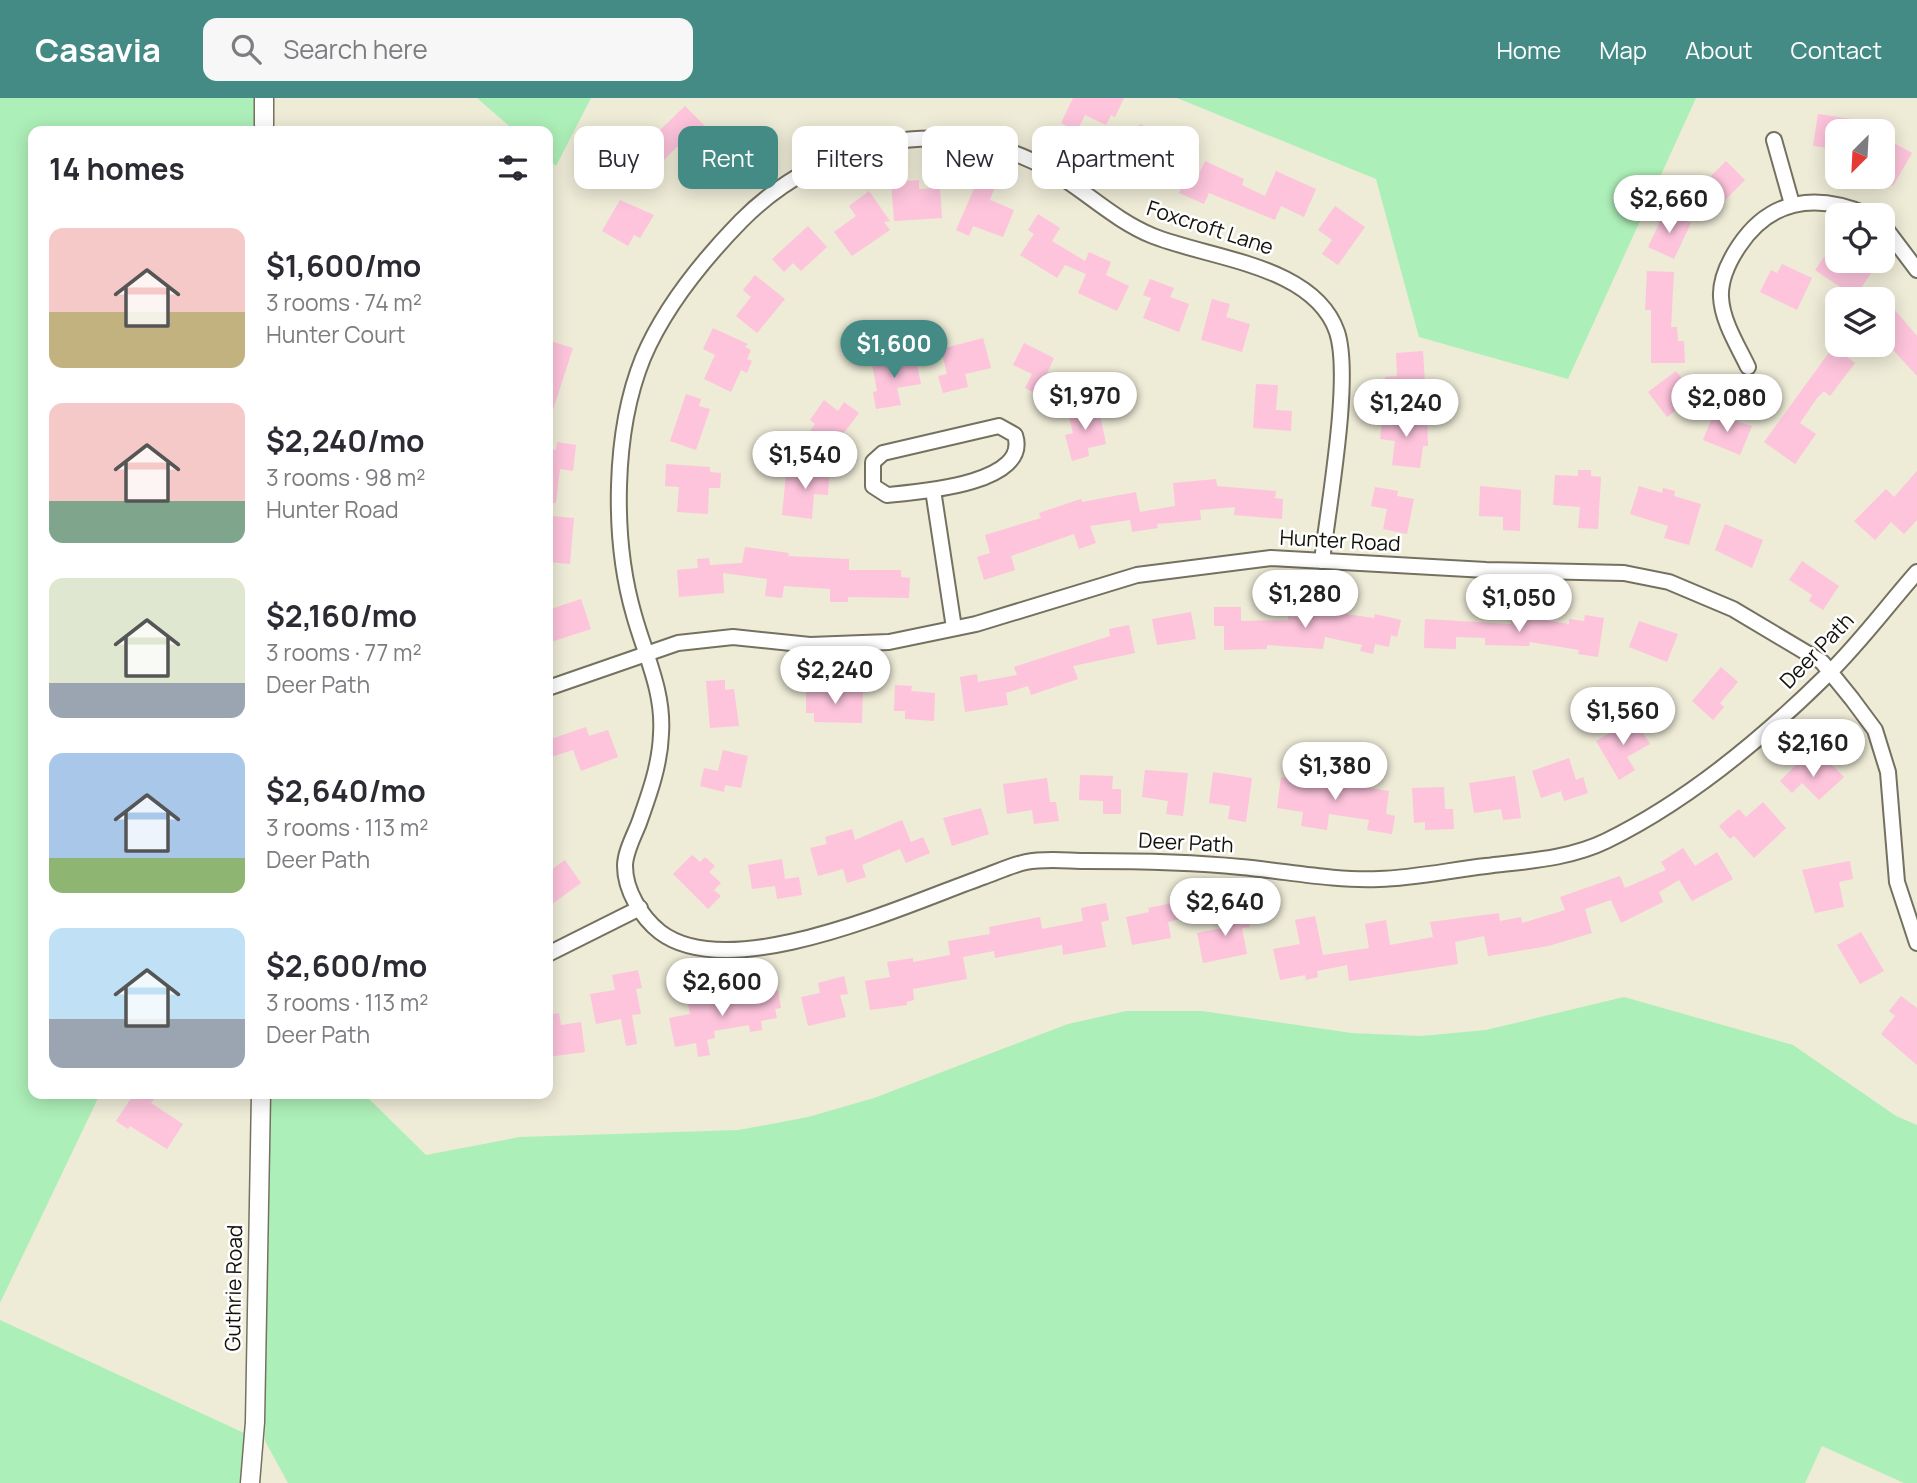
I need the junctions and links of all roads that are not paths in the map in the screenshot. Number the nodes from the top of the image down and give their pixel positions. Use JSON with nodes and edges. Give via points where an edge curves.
{"nodes":[{"id":1,"x":264,"y":98,"type":"edge"},
{"id":2,"x":264,"y":126,"type":"edge"},
{"id":3,"x":1774,"y":140,"type":"dead end"},
{"id":4,"x":1825,"y":203,"type":"edge"},
{"id":5,"x":1792,"y":204,"type":"junction"},
{"id":6,"x":1895,"y":241,"type":"edge"},
{"id":7,"x":1917,"y":270,"type":"edge"},
{"id":8,"x":1748,"y":367,"type":"dead end"},
{"id":9,"x":933,"y":491,"type":"junction"},
{"id":10,"x":1322,"y":561,"type":"junction"},
{"id":11,"x":1917,"y":572,"type":"edge"},
{"id":12,"x":954,"y":628,"type":"junction"},
{"id":13,"x":647,"y":653,"type":"junction"},
{"id":14,"x":1829,"y":674,"type":"junction"},
{"id":15,"x":553,"y":686,"type":"edge"},
{"id":16,"x":640,"y":908,"type":"junction"},
{"id":17,"x":1917,"y":943,"type":"edge"},
{"id":18,"x":553,"y":952,"type":"edge"},
{"id":19,"x":261,"y":1099,"type":"edge"},
{"id":20,"x":250,"y":1483,"type":"edge"}],
"edges":[{"from":1,"to":2,"type":"street"},
{"from":3,"to":5,"type":"street"},
{"from":4,"to":5,"type":"street"},
{"from":5,"to":8,"type":"street","via":[[1758,224],[1732,257],[1723,278],[1723,310]]},
{"from":6,"to":7,"type":"street"},
{"from":9,"to":9,"type":"street","via":[[1001,471],[1015,458],[1015,435],[999,426],[883,453],[873,463],[873,486],[887,495]]},
{"from":9,"to":12,"type":"street"},
{"from":10,"to":12,"type":"street","name":"Hunter Road","via":[[1271,558],[1137,575]]},
{"from":10,"to":13,"type":"street","name":"Foxcroft Lane","via":[[1341,385],[1336,331],[1312,294],[1276,272],[1149,234],[1103,209],[1052,171],[1010,151],[967,140],[896,138],[801,174],[752,210],[706,256],[674,301],[643,358],[630,402],[617,513],[633,613]]},
{"from":10,"to":14,"type":"street","name":"Hunter Road","via":[[1623,573],[1669,582],[1732,609],[1822,662]]},
{"from":11,"to":14,"type":"street","name":"Deer Path"},
{"from":12,"to":13,"type":"street","name":"Hunter Road","via":[[889,642],[810,645],[733,637],[678,643]]},
{"from":13,"to":15,"type":"street","name":"Hunter Road"},
{"from":13,"to":16,"type":"street","name":"Deer Path","via":[[656,680],[662,728],[657,768],[624,861],[631,897]]},
{"from":14,"to":16,"type":"street","name":"Deer Path","via":[[1707,782],[1601,844],[1556,857],[1376,880],[1188,862],[1028,861],[811,938],[751,949],[702,950],[661,933]]},
{"from":14,"to":17,"type":"street","name":"Hunter Road","via":[[1875,730],[1888,772],[1897,882]]},
{"from":16,"to":18,"type":"street"},
{"from":19,"to":20,"type":"street","name":"Guthrie Road"}]}
